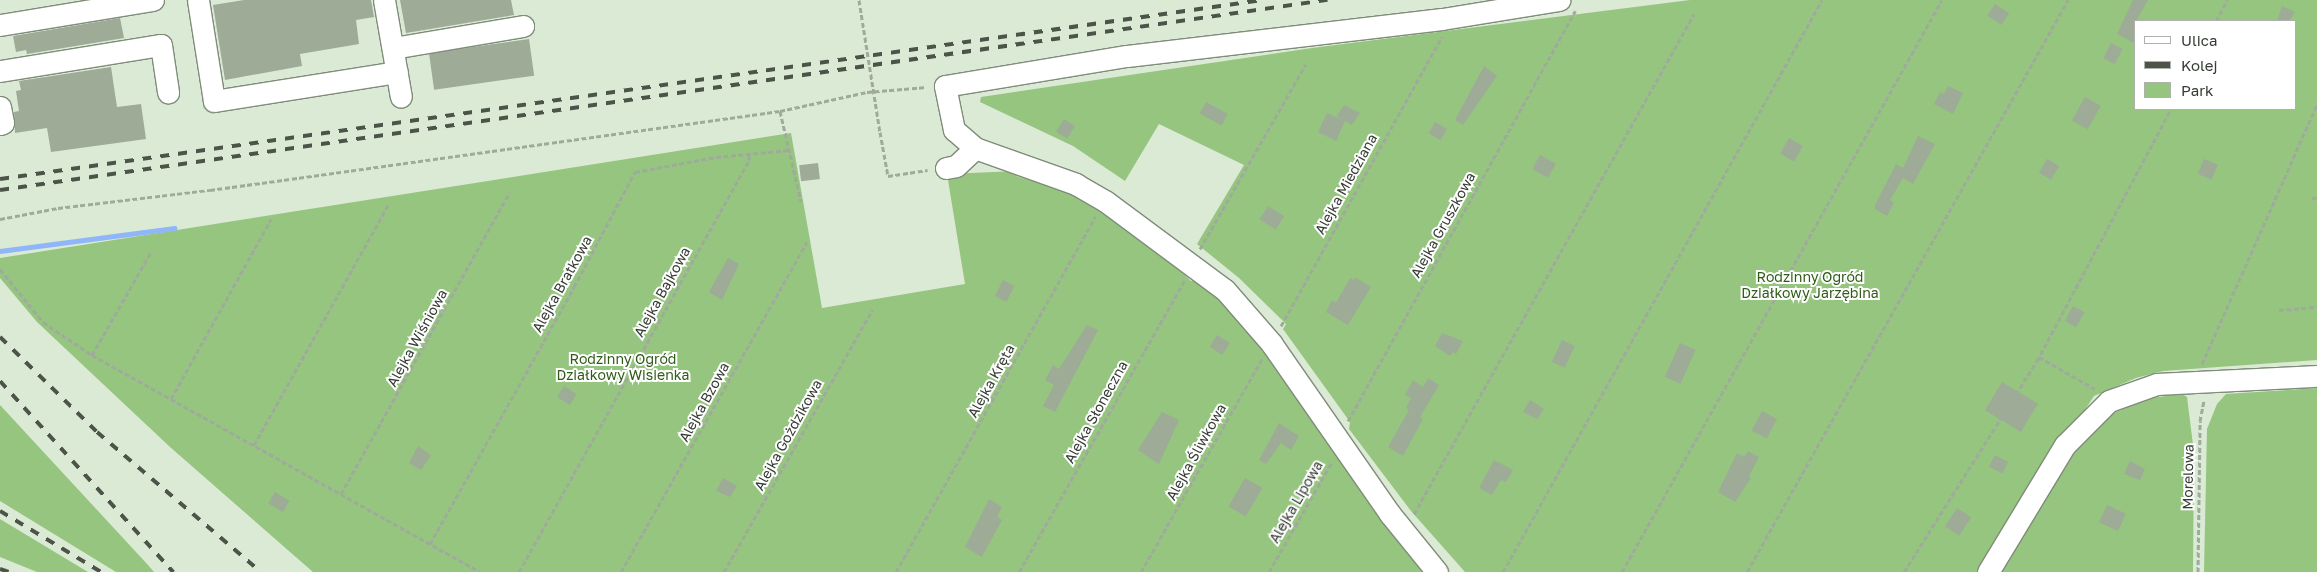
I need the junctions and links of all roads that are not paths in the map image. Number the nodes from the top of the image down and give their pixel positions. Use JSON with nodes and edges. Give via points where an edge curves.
{"nodes":[{"id":1,"x":153,"y":0,"type":"edge"},
{"id":2,"x":198,"y":0,"type":"edge"},
{"id":3,"x":384,"y":0,"type":"edge"},
{"id":4,"x":1559,"y":0,"type":"edge"},
{"id":5,"x":0,"y":25,"type":"edge"},
{"id":6,"x":523,"y":26,"type":"dead end"},
{"id":7,"x":392,"y":48,"type":"junction"},
{"id":8,"x":0,"y":71,"type":"edge"},
{"id":9,"x":396,"y":72,"type":"junction"},
{"id":10,"x":168,"y":92,"type":"dead end"},
{"id":11,"x":401,"y":97,"type":"dead end"},
{"id":12,"x":0,"y":107,"type":"edge"},
{"id":13,"x":0,"y":124,"type":"edge"},
{"id":14,"x":975,"y":148,"type":"junction"},
{"id":15,"x":946,"y":168,"type":"road end"},
{"id":16,"x":2317,"y":376,"type":"edge"},
{"id":17,"x":1437,"y":572,"type":"edge"},
{"id":18,"x":1988,"y":572,"type":"edge"}],
"edges":[{"from":1,"to":5,"type":"lane"},
{"from":2,"to":9,"type":"lane","via":[[214,101]]},
{"from":3,"to":7,"type":"lane"},
{"from":4,"to":14,"type":"lane","via":[[1465,16],[1127,56],[945,86],[954,130]]},
{"from":6,"to":7,"type":"lane"},
{"from":7,"to":9,"type":"lane"},
{"from":8,"to":10,"type":"lane","via":[[161,45]]},
{"from":9,"to":11,"type":"lane"},
{"from":12,"to":13,"type":"lane","via":[[3,123]]},
{"from":14,"to":15,"type":"lane","via":[[956,166]]},
{"from":14,"to":17,"type":"lane","via":[[1076,184],[1106,200],[1225,290],[1272,344],[1404,532]]},
{"from":16,"to":18,"type":"lane","via":[[2157,384],[2109,401],[2065,445]]}]}
